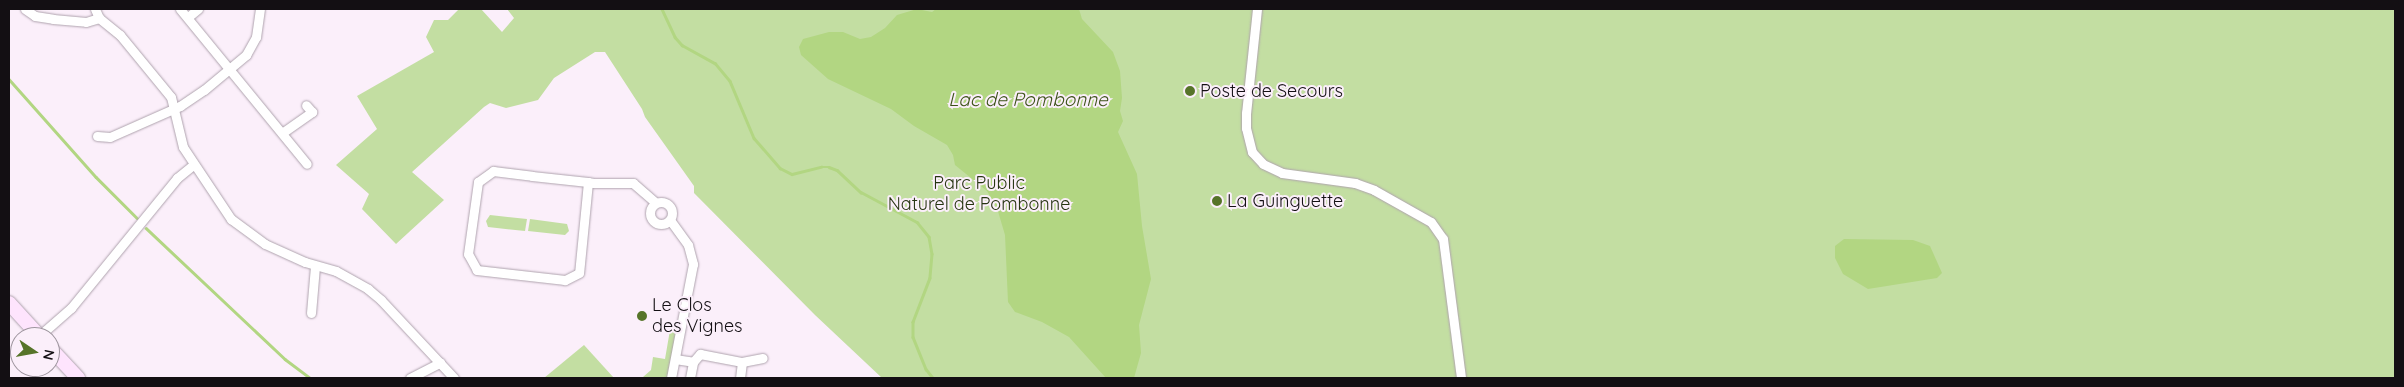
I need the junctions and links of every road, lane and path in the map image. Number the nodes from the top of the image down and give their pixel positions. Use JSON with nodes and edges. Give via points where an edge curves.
{"nodes":[{"id":1,"x":25,"y":9,"type":"edge"},
{"id":2,"x":95,"y":9,"type":"edge"},
{"id":3,"x":180,"y":9,"type":"edge"},
{"id":4,"x":198,"y":9,"type":"edge"},
{"id":5,"x":260,"y":9,"type":"edge"},
{"id":6,"x":1257,"y":9,"type":"edge"},
{"id":7,"x":188,"y":17,"type":"junction"},
{"id":8,"x":99,"y":18,"type":"junction"},
{"id":9,"x":229,"y":68,"type":"junction"},
{"id":10,"x":306,"y":105,"type":"dead end"},
{"id":11,"x":172,"y":108,"type":"junction"},
{"id":12,"x":282,"y":133,"type":"junction"},
{"id":13,"x":96,"y":136,"type":"dead end"},
{"id":14,"x":306,"y":164,"type":"dead end"},
{"id":15,"x":193,"y":165,"type":"junction"},
{"id":16,"x":588,"y":182,"type":"junction"},
{"id":17,"x":656,"y":204,"type":"junction"},
{"id":18,"x":670,"y":220,"type":"junction"},
{"id":19,"x":315,"y":266,"type":"junction"},
{"id":20,"x":9,"y":303,"type":"edge"},
{"id":21,"x":311,"y":313,"type":"dead end"},
{"id":22,"x":31,"y":327,"type":"edge"},
{"id":23,"x":49,"y":327,"type":"edge"},
{"id":24,"x":763,"y":358,"type":"dead end"},
{"id":25,"x":60,"y":359,"type":"edge"},
{"id":26,"x":675,"y":359,"type":"junction"},
{"id":27,"x":693,"y":362,"type":"junction"},
{"id":28,"x":742,"y":362,"type":"junction"},
{"id":29,"x":440,"y":363,"type":"junction"},
{"id":30,"x":78,"y":378,"type":"edge"},
{"id":31,"x":410,"y":378,"type":"edge"},
{"id":32,"x":454,"y":378,"type":"edge"},
{"id":33,"x":671,"y":378,"type":"edge"},
{"id":34,"x":690,"y":378,"type":"edge"},
{"id":35,"x":740,"y":378,"type":"edge"},
{"id":36,"x":1461,"y":378,"type":"edge"}],
"edges":[{"from":1,"to":8,"type":"street","via":[[35,16],[53,19],[86,22]]},
{"from":2,"to":8,"type":"street"},
{"from":3,"to":7,"type":"street"},
{"from":4,"to":7,"type":"street"},
{"from":5,"to":9,"type":"street","via":[[256,37],[246,55]]},
{"from":6,"to":36,"type":"street","via":[[1246,113],[1252,152],[1263,164],[1282,173],[1355,183],[1374,190],[1431,222],[1443,240]]},
{"from":7,"to":9,"type":"street"},
{"from":8,"to":11,"type":"street","via":[[120,35],[168,93]]},
{"from":9,"to":11,"type":"street","via":[[204,90]]},
{"from":9,"to":12,"type":"street"},
{"from":10,"to":12,"type":"street","via":[[312,112]]},
{"from":11,"to":13,"type":"street","via":[[110,137]]},
{"from":11,"to":15,"type":"street","via":[[183,147]]},
{"from":12,"to":14,"type":"street"},
{"from":15,"to":19,"type":"street","via":[[231,219],[251,236]]},
{"from":15,"to":23,"type":"street","via":[[177,178],[71,308]]},
{"from":16,"to":16,"type":"street","via":[[493,171],[478,182],[468,254],[477,270],[565,280],[579,273]]},
{"from":16,"to":17,"type":"street","via":[[633,183]]},
{"from":17,"to":18,"type":"street","via":[[663,202],[669,206],[672,212]]},
{"from":17,"to":18,"type":"street","via":[[650,212],[654,221],[664,224]]},
{"from":18,"to":26,"type":"street","via":[[688,245],[693,264]]},
{"from":19,"to":21,"type":"street"},
{"from":19,"to":29,"type":"street","via":[[336,271],[368,289]]},
{"from":20,"to":22,"type":"main road"},
{"from":24,"to":28,"type":"street"},
{"from":25,"to":30,"type":"main road"},
{"from":26,"to":27,"type":"street"},
{"from":26,"to":33,"type":"street"},
{"from":27,"to":28,"type":"street","via":[[700,354]]},
{"from":27,"to":34,"type":"street"},
{"from":28,"to":35,"type":"street"},
{"from":29,"to":31,"type":"street"},
{"from":29,"to":32,"type":"street"}]}
